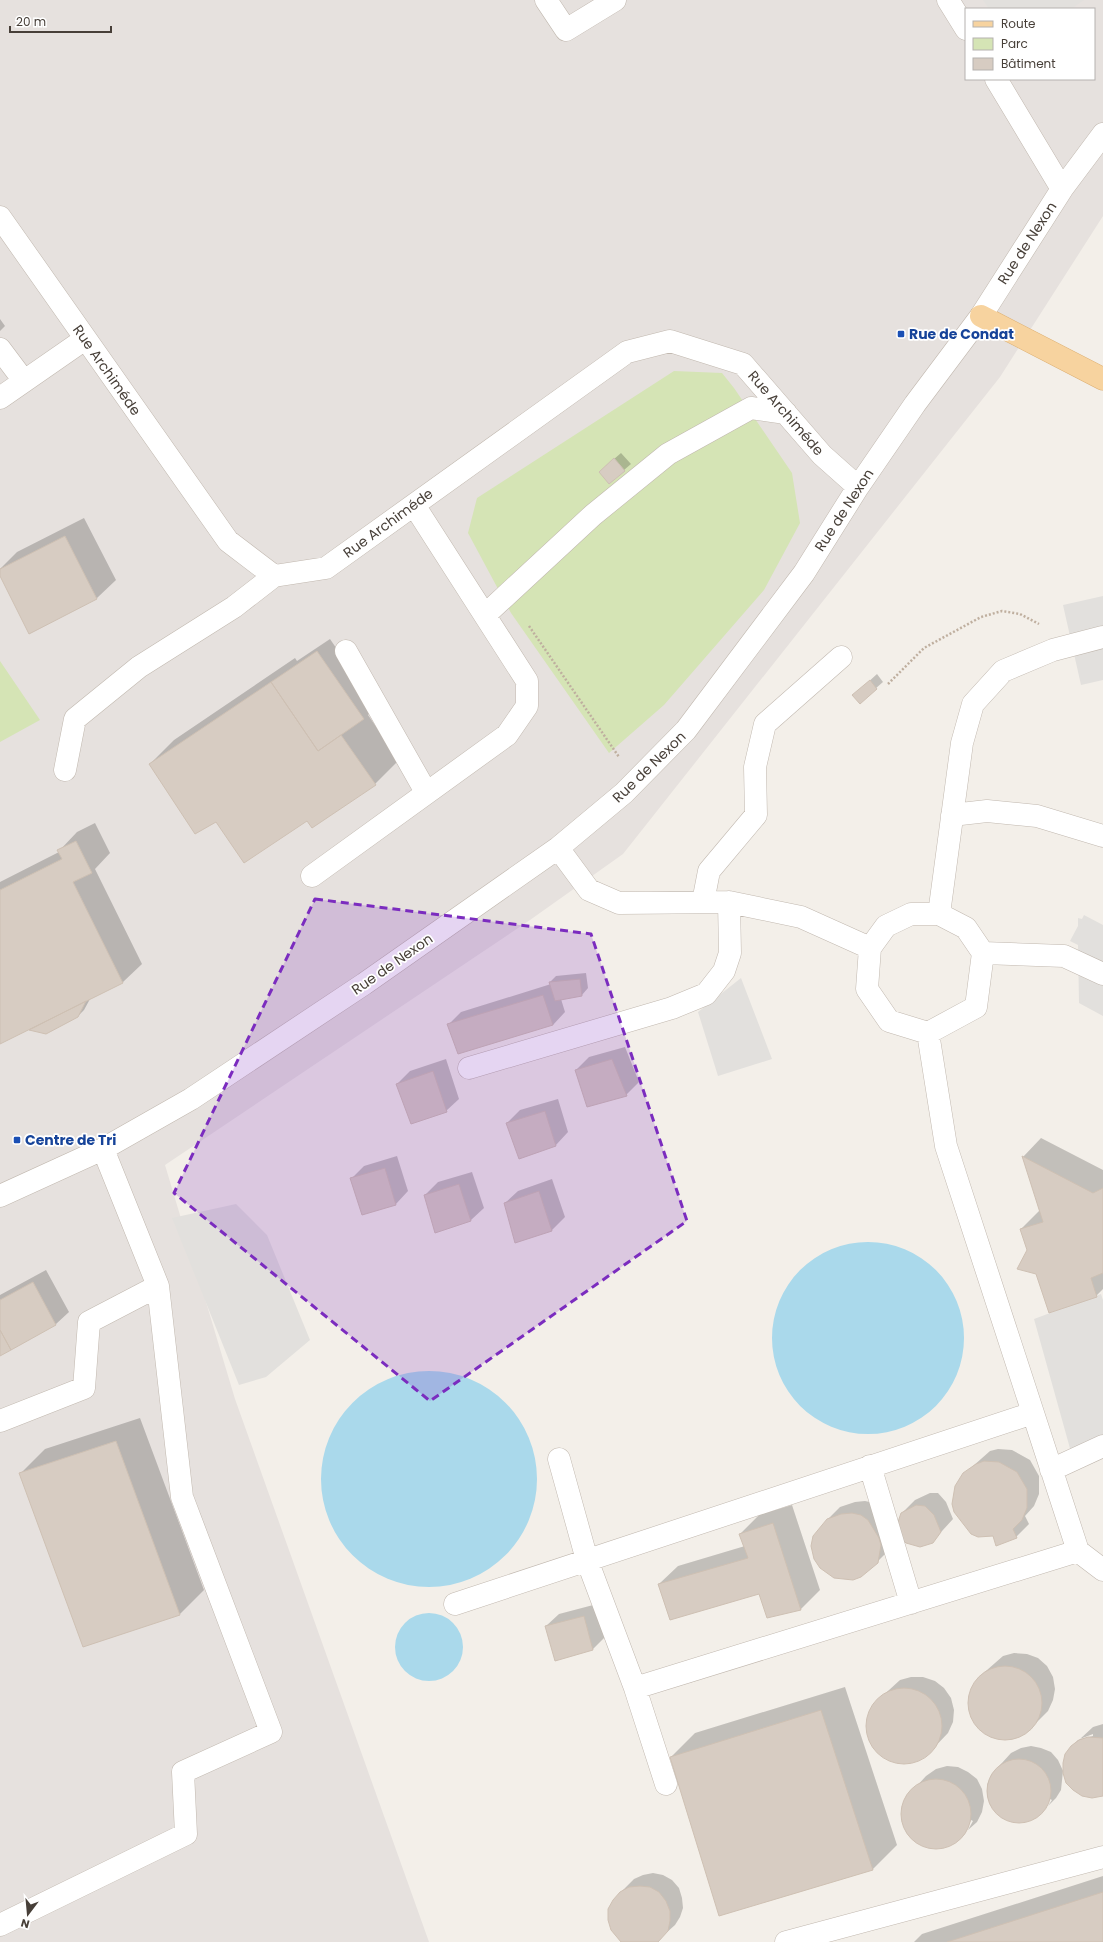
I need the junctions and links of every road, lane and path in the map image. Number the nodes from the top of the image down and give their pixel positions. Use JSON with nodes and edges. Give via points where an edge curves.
{"nodes":[{"id":1,"x":546,"y":0,"type":"edge"},
{"id":2,"x":615,"y":0,"type":"edge"},
{"id":3,"x":948,"y":0,"type":"edge"},
{"id":4,"x":965,"y":27,"type":"edge"},
{"id":5,"x":997,"y":80,"type":"edge"},
{"id":6,"x":1103,"y":134,"type":"edge"},
{"id":7,"x":1062,"y":189,"type":"junction"},
{"id":8,"x":0,"y":217,"type":"edge"},
{"id":9,"x":981,"y":316,"type":"junction"},
{"id":10,"x":85,"y":339,"type":"junction"},
{"id":11,"x":0,"y":349,"type":"edge"},
{"id":12,"x":1103,"y":379,"type":"edge"},
{"id":13,"x":24,"y":381,"type":"junction"},
{"id":14,"x":0,"y":398,"type":"edge"},
{"id":15,"x":786,"y":413,"type":"junction"},
{"id":16,"x":858,"y":487,"type":"junction"},
{"id":17,"x":414,"y":505,"type":"junction"},
{"id":18,"x":274,"y":576,"type":"junction"},
{"id":19,"x":507,"y":595,"type":"junction"},
{"id":20,"x":485,"y":615,"type":"junction"},
{"id":21,"x":1103,"y":637,"type":"edge"},
{"id":22,"x":346,"y":650,"type":"dead end"},
{"id":23,"x":1053,"y":650,"type":"junction"},
{"id":24,"x":841,"y":658,"type":"dead end"},
{"id":25,"x":888,"y":684,"type":"dead end"},
{"id":26,"x":65,"y":770,"type":"dead end"},
{"id":27,"x":635,"y":782,"type":"junction"},
{"id":28,"x":426,"y":792,"type":"junction"},
{"id":29,"x":952,"y":815,"type":"junction"},
{"id":30,"x":1103,"y":836,"type":"edge"},
{"id":31,"x":558,"y":848,"type":"junction"},
{"id":32,"x":312,"y":876,"type":"dead end"},
{"id":33,"x":703,"y":902,"type":"junction"},
{"id":34,"x":729,"y":902,"type":"junction"},
{"id":35,"x":939,"y":914,"type":"junction"},
{"id":36,"x":870,"y":948,"type":"junction"},
{"id":37,"x":983,"y":953,"type":"junction"},
{"id":38,"x":1103,"y":974,"type":"edge"},
{"id":39,"x":928,"y":1033,"type":"junction"},
{"id":40,"x":469,"y":1068,"type":"dead end"},
{"id":41,"x":103,"y":1149,"type":"junction"},
{"id":42,"x":0,"y":1196,"type":"edge"},
{"id":43,"x":158,"y":1286,"type":"junction"},
{"id":44,"x":1033,"y":1413,"type":"junction"},
{"id":45,"x":0,"y":1421,"type":"edge"},
{"id":46,"x":1103,"y":1446,"type":"edge"},
{"id":47,"x":559,"y":1459,"type":"dead end"},
{"id":48,"x":870,"y":1466,"type":"junction"},
{"id":49,"x":1051,"y":1470,"type":"junction"},
{"id":50,"x":1078,"y":1551,"type":"junction"},
{"id":51,"x":587,"y":1560,"type":"junction"},
{"id":52,"x":1103,"y":1570,"type":"edge"},
{"id":53,"x":911,"y":1603,"type":"junction"},
{"id":54,"x":454,"y":1604,"type":"dead end"},
{"id":55,"x":635,"y":1688,"type":"junction"},
{"id":56,"x":666,"y":1784,"type":"dead end"},
{"id":57,"x":1103,"y":1857,"type":"edge"},
{"id":58,"x":0,"y":1925,"type":"edge"},
{"id":59,"x":847,"y":1934,"type":"edge"},
{"id":60,"x":786,"y":1942,"type":"edge"}],
"edges":[{"from":1,"to":2,"type":"street","via":[[566,30]]},
{"from":3,"to":4,"type":"street"},
{"from":5,"to":7,"type":"street"},
{"from":6,"to":7,"type":"street","name":"Rue de Nexon"},
{"from":7,"to":9,"type":"street","name":"Rue de Nexon"},
{"from":8,"to":10,"type":"street","name":"Rue Archiméde"},
{"from":9,"to":12,"type":"main road"},
{"from":9,"to":16,"type":"street","name":"Rue de Nexon","via":[[915,404]]},
{"from":10,"to":13,"type":"street"},
{"from":10,"to":18,"type":"street","name":"Rue Archiméde","via":[[228,541]]},
{"from":11,"to":13,"type":"street"},
{"from":13,"to":14,"type":"street"},
{"from":15,"to":16,"type":"street","name":"Rue Archiméde","via":[[822,455]]},
{"from":15,"to":17,"type":"street","name":"Rue Archiméde","via":[[744,364],[670,341],[627,352]]},
{"from":15,"to":19,"type":"street","via":[[751,408],[668,454],[593,515]]},
{"from":16,"to":27,"type":"street","name":"Rue de Nexon","via":[[804,573],[686,730]]},
{"from":17,"to":18,"type":"street","name":"Rue Archiméde","via":[[326,568]]},
{"from":17,"to":20,"type":"street"},
{"from":18,"to":26,"type":"street","via":[[234,606],[140,667],[75,719]]},
{"from":19,"to":20,"type":"street"},
{"from":19,"to":27,"type":"path"},
{"from":20,"to":28,"type":"street","via":[[527,681],[527,706],[507,735]]},
{"from":21,"to":23,"type":"street"},
{"from":22,"to":28,"type":"street"},
{"from":23,"to":25,"type":"path","via":[[1048,634],[1036,622],[1020,614],[1002,611],[981,617],[924,648]]},
{"from":23,"to":29,"type":"street","via":[[1003,671],[973,704],[962,743]]},
{"from":24,"to":33,"type":"street","via":[[765,724],[755,767],[756,815],[709,871]]},
{"from":27,"to":31,"type":"street","name":"Rue de Nexon"},
{"from":28,"to":32,"type":"street"},
{"from":29,"to":30,"type":"street","via":[[986,811],[1037,816]]},
{"from":29,"to":35,"type":"street"},
{"from":31,"to":33,"type":"street","via":[[589,890],[619,903]]},
{"from":31,"to":41,"type":"street","name":"Rue de Nexon","via":[[364,984],[191,1099]]},
{"from":33,"to":34,"type":"street"},
{"from":34,"to":36,"type":"street","via":[[801,917]]},
{"from":34,"to":40,"type":"street","via":[[730,953],[724,971],[706,994],[672,1008]]},
{"from":35,"to":36,"type":"street","via":[[911,914],[886,926]]},
{"from":35,"to":37,"type":"street","via":[[966,928]]},
{"from":36,"to":39,"type":"street","via":[[867,989],[890,1021]]},
{"from":37,"to":38,"type":"street","via":[[1064,956]]},
{"from":37,"to":39,"type":"street","via":[[976,1007]]},
{"from":39,"to":44,"type":"street","via":[[946,1146]]},
{"from":41,"to":42,"type":"street","name":"Rue de Nexon"},
{"from":41,"to":43,"type":"street"},
{"from":43,"to":45,"type":"street","via":[[89,1322],[84,1388]]},
{"from":43,"to":58,"type":"street","via":[[182,1497],[271,1732],[183,1772],[186,1834]]},
{"from":44,"to":48,"type":"street"},
{"from":44,"to":49,"type":"street"},
{"from":46,"to":49,"type":"street"},
{"from":47,"to":51,"type":"street"},
{"from":48,"to":51,"type":"street"},
{"from":48,"to":53,"type":"street"},
{"from":49,"to":50,"type":"street"},
{"from":50,"to":52,"type":"street"},
{"from":50,"to":53,"type":"street"},
{"from":51,"to":54,"type":"street"},
{"from":51,"to":55,"type":"street"},
{"from":53,"to":55,"type":"street"},
{"from":55,"to":56,"type":"street"},
{"from":57,"to":59,"type":"street"},
{"from":59,"to":60,"type":"street"}]}
